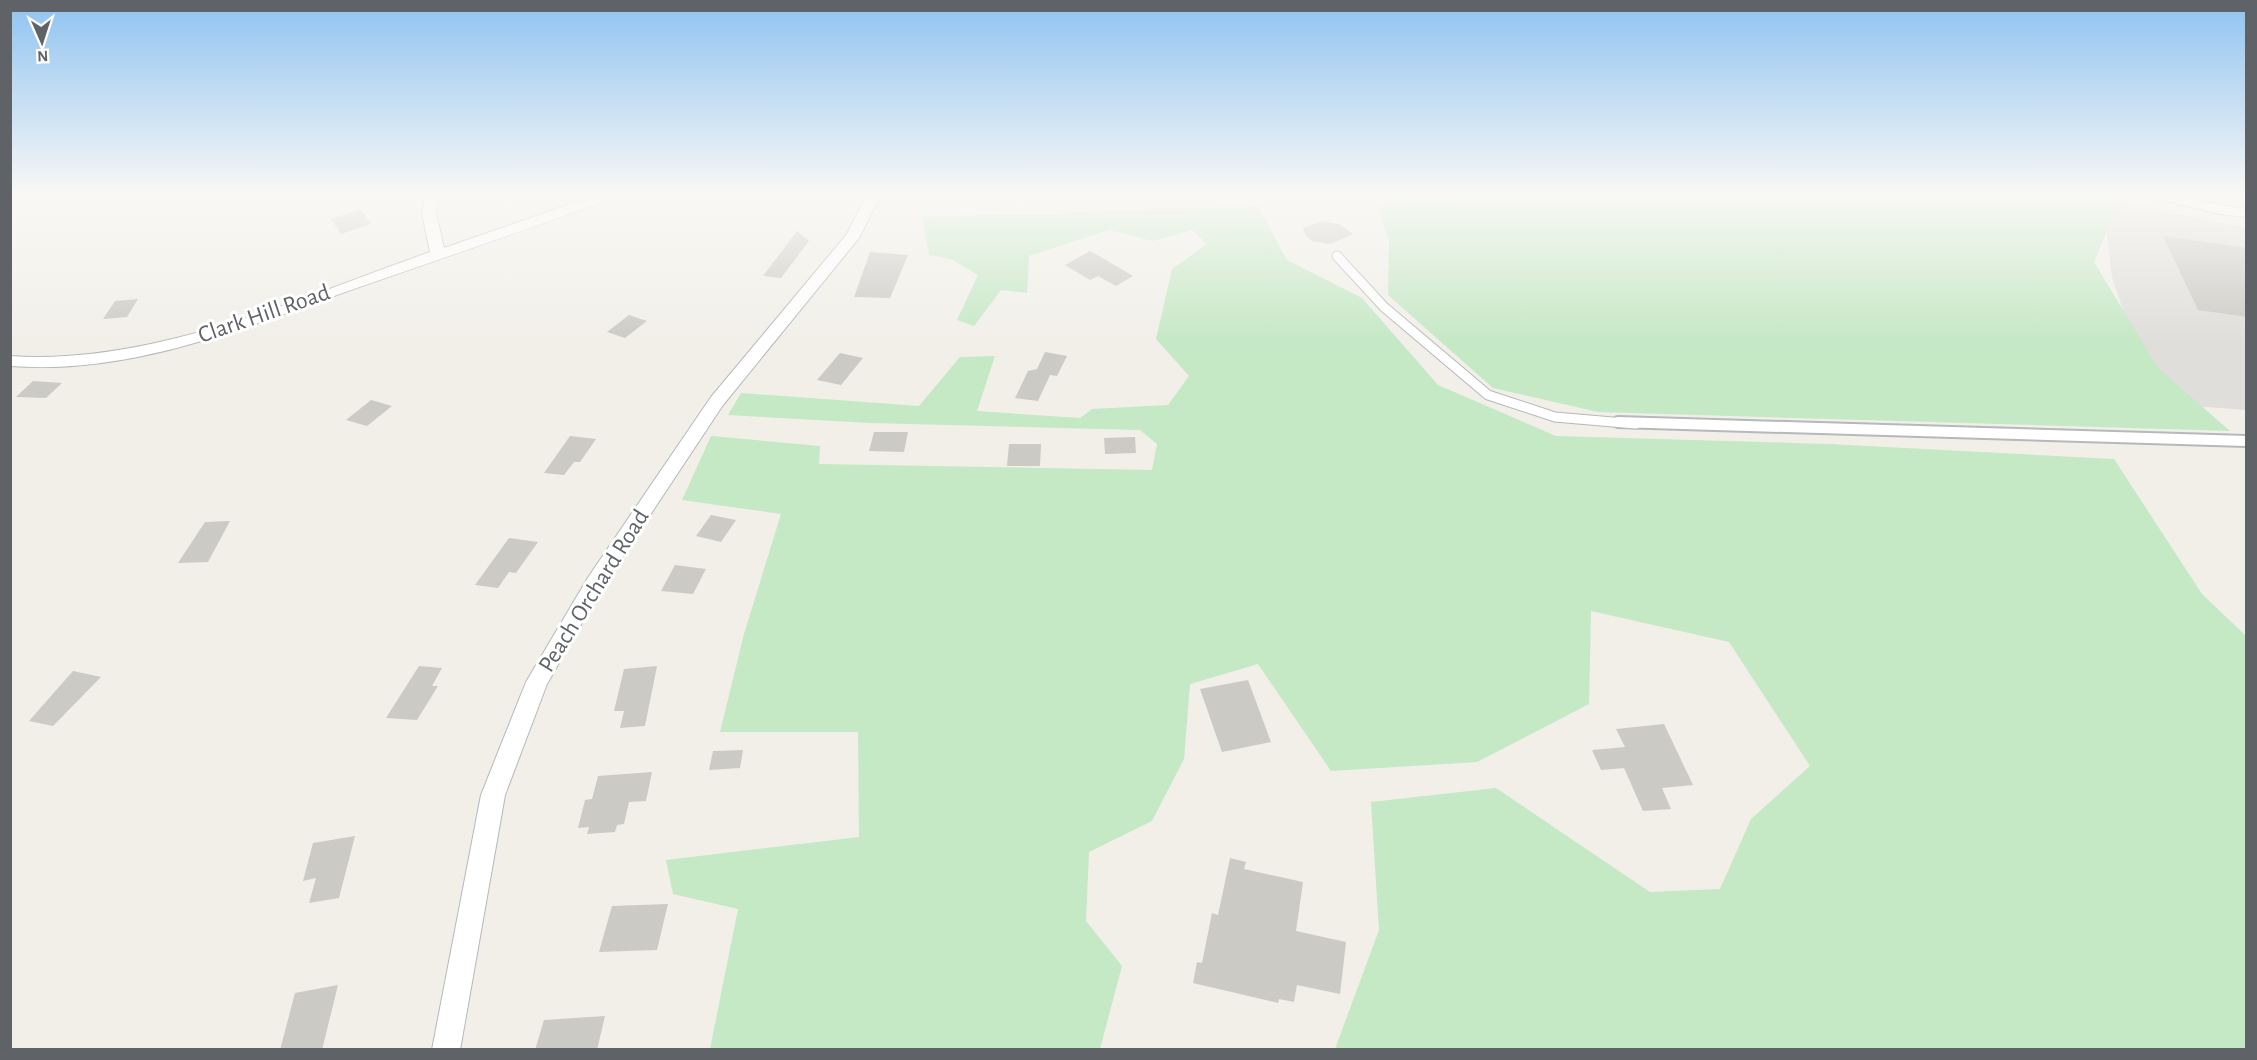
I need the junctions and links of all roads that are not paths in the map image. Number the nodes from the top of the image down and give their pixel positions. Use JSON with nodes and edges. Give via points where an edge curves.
{"nodes":[{"id":1,"x":436,"y":243,"type":"edge"},
{"id":2,"x":466,"y":243,"type":"edge"},
{"id":3,"x":847,"y":243,"type":"edge"},
{"id":4,"x":438,"y":253,"type":"junction"},
{"id":5,"x":1337,"y":256,"type":"dead end"},
{"id":6,"x":10,"y":361,"type":"edge"},
{"id":7,"x":2247,"y":441,"type":"edge"},
{"id":8,"x":446,"y":1050,"type":"edge"}],
"edges":[{"from":1,"to":4,"type":"street"},
{"from":2,"to":4,"type":"street","name":"Clark Hill Road"},
{"from":3,"to":8,"type":"street","name":"Peach Orchard Road","via":[[717,401],[596,581],[537,682],[493,795]]},
{"from":4,"to":6,"type":"street","name":"Clark Hill Road","via":[[208,335],[115,357],[51,364]]},
{"from":5,"to":7,"type":"lane","via":[[1384,307],[1488,395],[1555,417],[1639,424]]}]}
